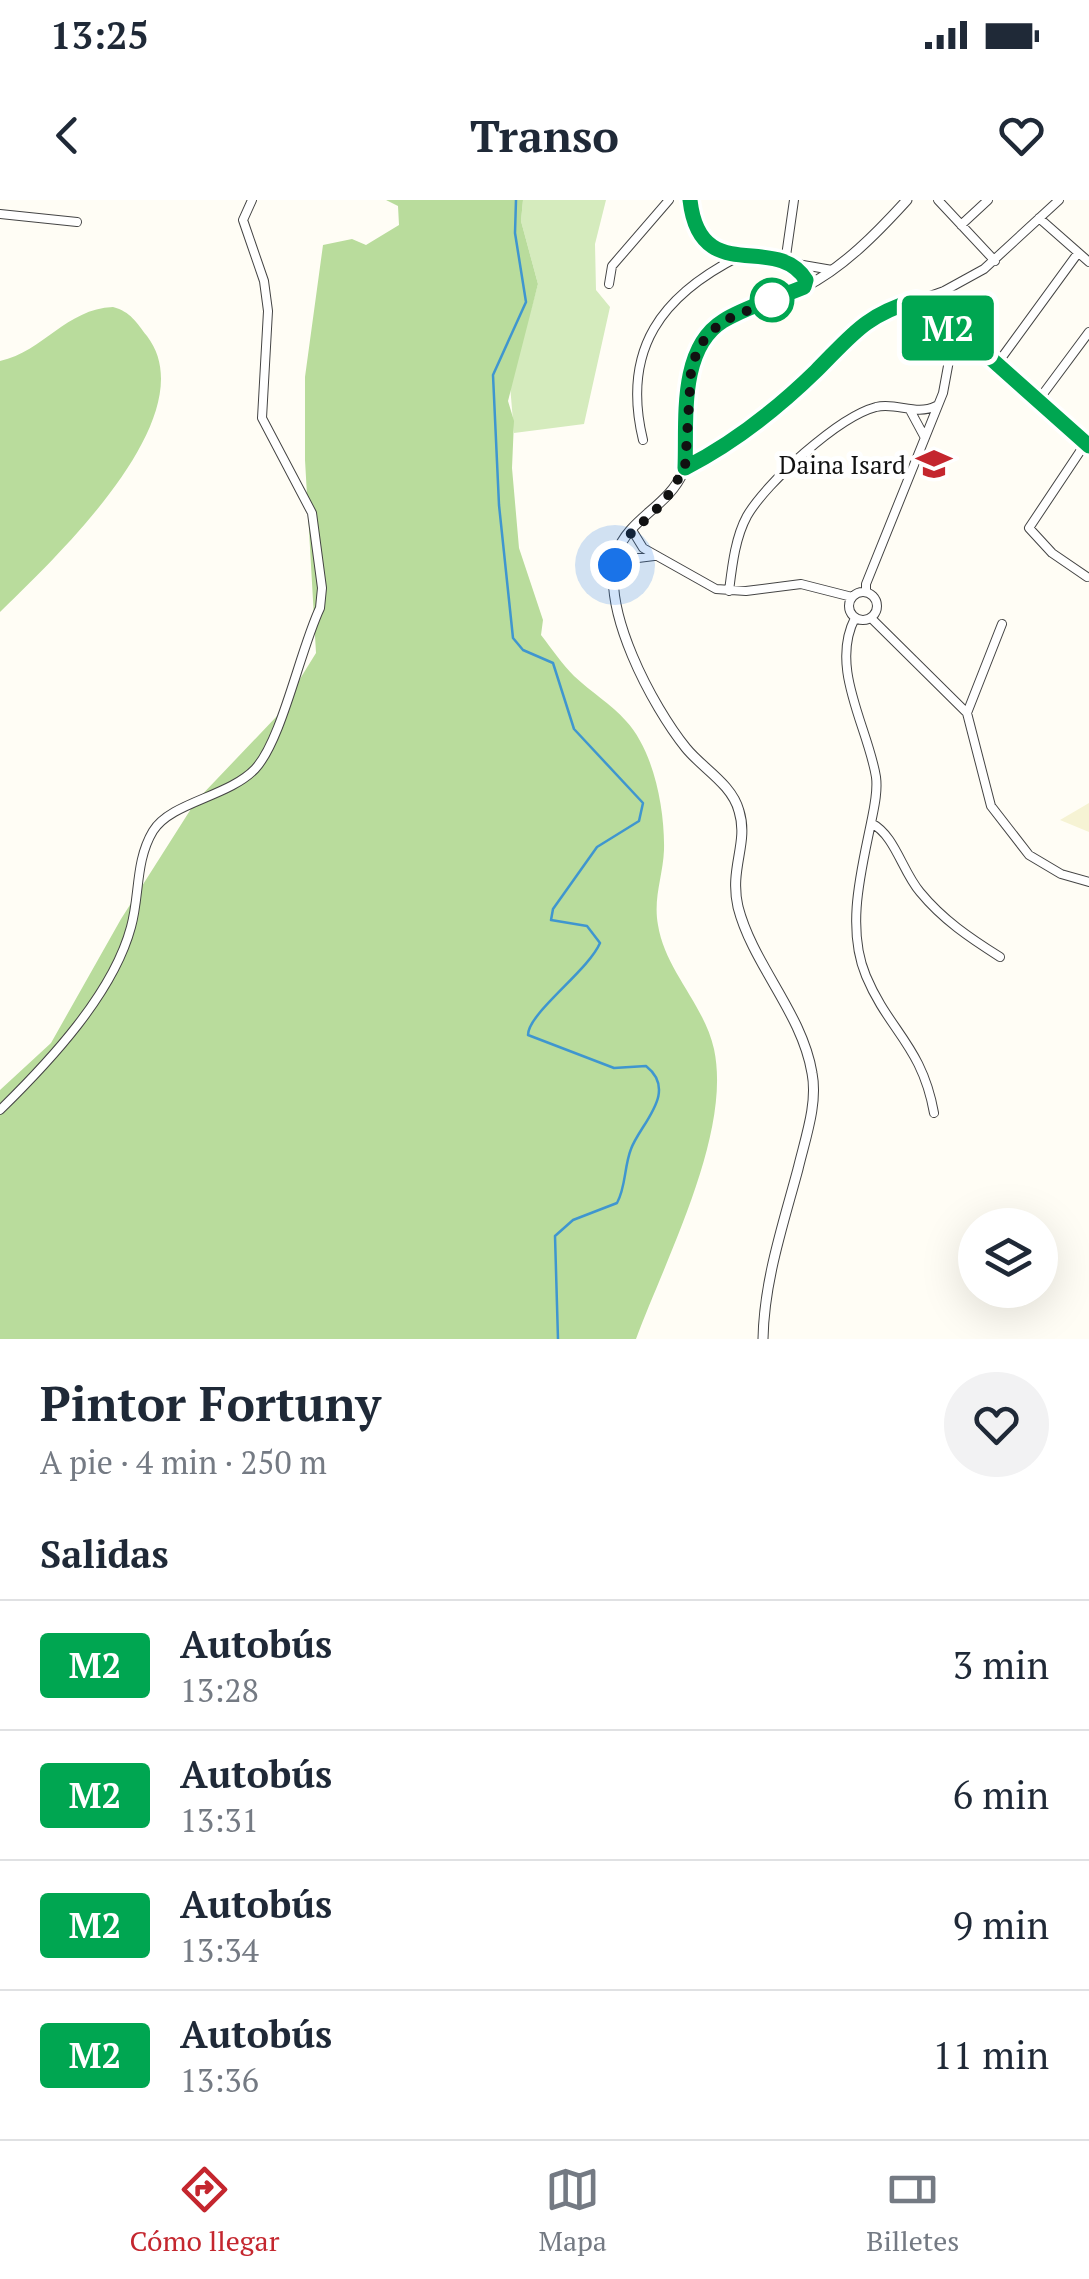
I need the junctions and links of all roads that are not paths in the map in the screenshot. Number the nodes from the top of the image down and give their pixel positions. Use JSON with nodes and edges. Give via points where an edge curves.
{"nodes":[{"id":1,"x":252,"y":200,"type":"edge"},
{"id":2,"x":669,"y":200,"type":"edge"},
{"id":3,"x":690,"y":200,"type":"edge"},
{"id":4,"x":794,"y":200,"type":"edge"},
{"id":5,"x":907,"y":200,"type":"edge"},
{"id":6,"x":938,"y":200,"type":"edge"},
{"id":7,"x":988,"y":200,"type":"edge"},
{"id":8,"x":1059,"y":200,"type":"edge"},
{"id":9,"x":0,"y":214,"type":"edge"},
{"id":10,"x":1038,"y":218,"type":"junction"},
{"id":11,"x":77,"y":222,"type":"dead end"},
{"id":12,"x":962,"y":225,"type":"junction"},
{"id":13,"x":1078,"y":253,"type":"junction"},
{"id":14,"x":740,"y":256,"type":"junction"},
{"id":15,"x":994,"y":261,"type":"junction"},
{"id":16,"x":782,"y":262,"type":"junction"},
{"id":17,"x":1089,"y":262,"type":"edge"},
{"id":18,"x":832,"y":270,"type":"junction"},
{"id":19,"x":610,"y":284,"type":"dead end"},
{"id":20,"x":804,"y":287,"type":"junction"},
{"id":21,"x":944,"y":291,"type":"junction"},
{"id":22,"x":916,"y":300,"type":"junction"},
{"id":23,"x":937,"y":310,"type":"junction"},
{"id":24,"x":1089,"y":332,"type":"edge"},
{"id":25,"x":953,"y":339,"type":"junction"},
{"id":26,"x":997,"y":364,"type":"junction"},
{"id":27,"x":1037,"y":402,"type":"junction"},
{"id":28,"x":936,"y":406,"type":"junction"},
{"id":29,"x":908,"y":409,"type":"junction"},
{"id":30,"x":924,"y":436,"type":"junction"},
{"id":31,"x":643,"y":440,"type":"dead end"},
{"id":32,"x":1088,"y":442,"type":"edge"},
{"id":33,"x":685,"y":468,"type":"junction"},
{"id":34,"x":632,"y":530,"type":"junction"},
{"id":35,"x":658,"y":556,"type":"junction"},
{"id":36,"x":1087,"y":577,"type":"edge"},
{"id":37,"x":614,"y":578,"type":"junction"},
{"id":38,"x":729,"y":592,"type":"junction"},
{"id":39,"x":866,"y":592,"type":"junction"},
{"id":40,"x":852,"y":597,"type":"junction"},
{"id":41,"x":854,"y":618,"type":"junction"},
{"id":42,"x":871,"y":618,"type":"junction"},
{"id":43,"x":1002,"y":624,"type":"dead end"},
{"id":44,"x":967,"y":713,"type":"junction"},
{"id":45,"x":870,"y":823,"type":"junction"},
{"id":46,"x":1089,"y":882,"type":"edge"},
{"id":47,"x":1000,"y":956,"type":"dead end"},
{"id":48,"x":0,"y":1110,"type":"edge"},
{"id":49,"x":934,"y":1113,"type":"dead end"},
{"id":50,"x":762,"y":1339,"type":"edge"}],
"edges":[{"from":1,"to":48,"type":"street","via":[[244,226],[264,281],[268,331],[262,418],[312,513],[320,608],[265,756],[228,790],[156,826],[138,875],[130,932],[104,990]]},
{"from":2,"to":19,"type":"street","via":[[612,266]]},
{"from":3,"to":14,"type":"street","via":[[699,238]]},
{"from":4,"to":16,"type":"street"},
{"from":5,"to":18,"type":"street"},
{"from":6,"to":12,"type":"street"},
{"from":7,"to":12,"type":"street"},
{"from":8,"to":10,"type":"street"},
{"from":9,"to":11,"type":"street"},
{"from":10,"to":13,"type":"street"},
{"from":10,"to":15,"type":"street"},
{"from":12,"to":15,"type":"street"},
{"from":13,"to":17,"type":"street"},
{"from":13,"to":26,"type":"street"},
{"from":14,"to":16,"type":"street"},
{"from":14,"to":31,"type":"street","via":[[691,284],[652,328],[637,406]]},
{"from":15,"to":21,"type":"street"},
{"from":16,"to":18,"type":"street"},
{"from":16,"to":20,"type":"street","via":[[805,275]]},
{"from":18,"to":20,"type":"street"},
{"from":20,"to":33,"type":"street","via":[[733,315],[704,337],[691,372]]},
{"from":21,"to":22,"type":"street"},
{"from":21,"to":23,"type":"street"},
{"from":22,"to":23,"type":"street"},
{"from":22,"to":33,"type":"street","via":[[866,319],[779,403]]},
{"from":23,"to":25,"type":"street"},
{"from":24,"to":27,"type":"street"},
{"from":25,"to":26,"type":"street","via":[[972,344]]},
{"from":25,"to":28,"type":"street"},
{"from":26,"to":27,"type":"street"},
{"from":27,"to":32,"type":"street"},
{"from":28,"to":29,"type":"street"},
{"from":28,"to":30,"type":"street"},
{"from":29,"to":30,"type":"street"},
{"from":29,"to":38,"type":"street","via":[[889,405],[863,412],[798,461],[748,515]]},
{"from":30,"to":39,"type":"street"},
{"from":32,"to":36,"type":"street","via":[[1030,528]]},
{"from":33,"to":34,"type":"street","via":[[664,502]]},
{"from":34,"to":35,"type":"street","via":[[636,542]]},
{"from":34,"to":37,"type":"street","via":[[617,552]]},
{"from":35,"to":37,"type":"street","via":[[630,559]]},
{"from":35,"to":38,"type":"street"},
{"from":37,"to":50,"type":"street","via":[[628,641],[657,709],[739,809],[743,836],[733,877],[739,912],[813,1076],[802,1154],[764,1300]]},
{"from":38,"to":40,"type":"street","via":[[787,584]]},
{"from":39,"to":40,"type":"street"},
{"from":39,"to":42,"type":"street","via":[[876,601]]},
{"from":40,"to":41,"type":"street"},
{"from":41,"to":42,"type":"street"},
{"from":41,"to":45,"type":"street","via":[[846,652],[877,782]]},
{"from":42,"to":44,"type":"street"},
{"from":43,"to":44,"type":"street"},
{"from":44,"to":46,"type":"street","via":[[991,806],[1029,855]]},
{"from":45,"to":47,"type":"street","via":[[884,830],[932,907]]},
{"from":45,"to":49,"type":"street","via":[[857,905],[858,951],[867,979],[920,1062]]}]}
